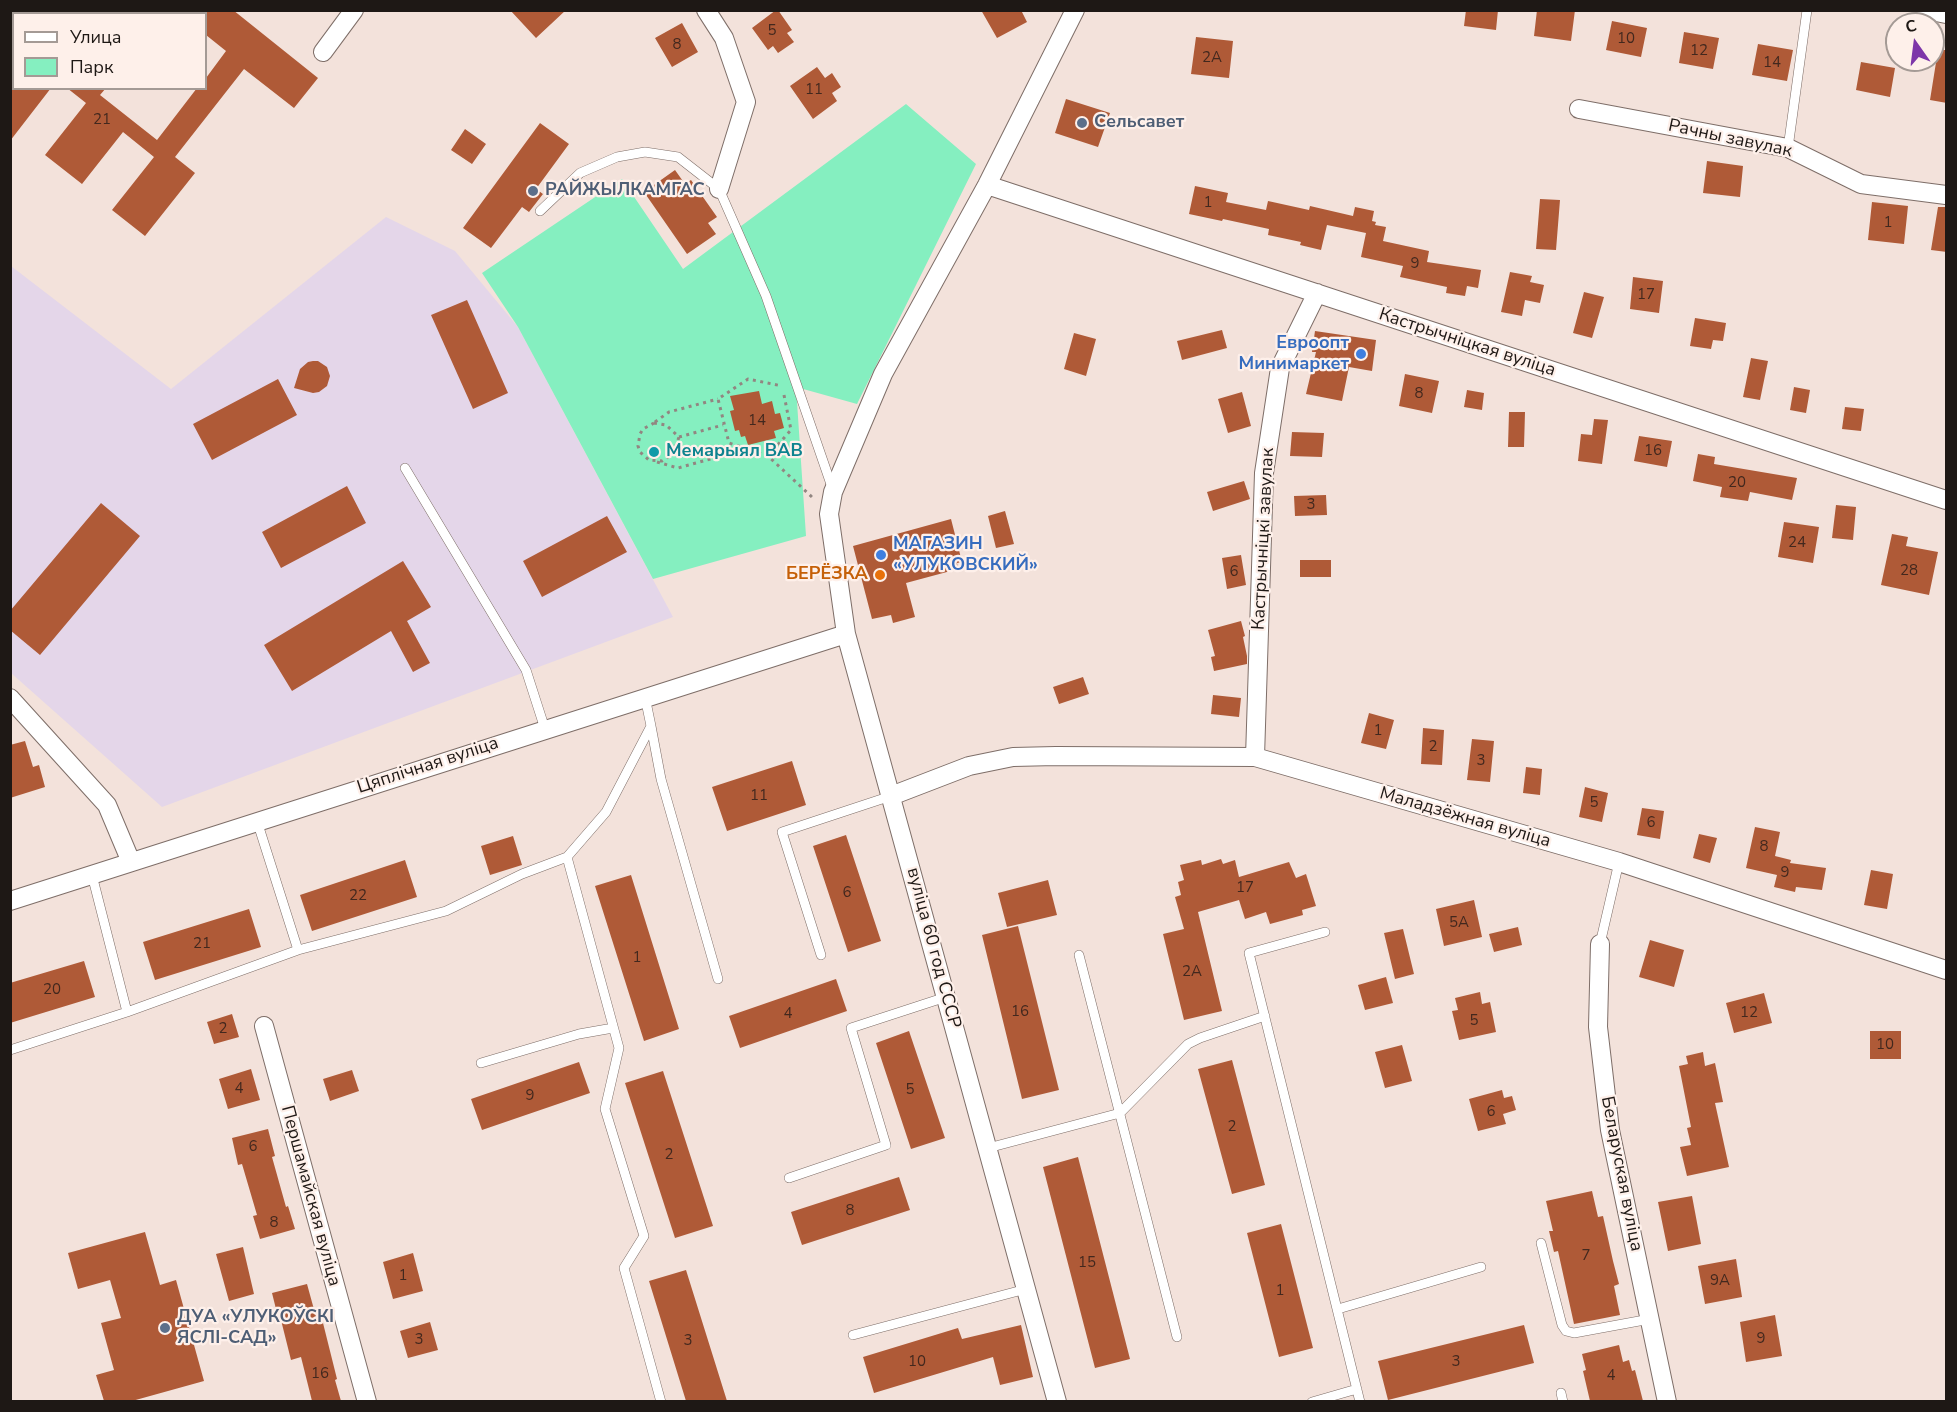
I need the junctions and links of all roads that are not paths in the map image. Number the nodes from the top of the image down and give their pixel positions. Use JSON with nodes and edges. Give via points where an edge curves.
{"nodes":[{"id":1,"x":354,"y":10,"type":"edge"},
{"id":2,"x":706,"y":10,"type":"edge"},
{"id":3,"x":1075,"y":10,"type":"edge"},
{"id":4,"x":1807,"y":10,"type":"edge"},
{"id":5,"x":1926,"y":10,"type":"edge"},
{"id":6,"x":1947,"y":14,"type":"edge"},
{"id":7,"x":323,"y":52,"type":"dead end"},
{"id":8,"x":1579,"y":109,"type":"dead end"},
{"id":9,"x":1788,"y":148,"type":"junction"},
{"id":10,"x":987,"y":185,"type":"junction"},
{"id":11,"x":719,"y":189,"type":"junction"},
{"id":12,"x":1947,"y":195,"type":"edge"},
{"id":13,"x":540,"y":211,"type":"dead end"},
{"id":14,"x":1317,"y":293,"type":"junction"},
{"id":15,"x":405,"y":468,"type":"dead end"},
{"id":16,"x":833,"y":492,"type":"junction"},
{"id":17,"x":1947,"y":500,"type":"edge"},
{"id":18,"x":846,"y":634,"type":"junction"},
{"id":19,"x":645,"y":697,"type":"junction"},
{"id":20,"x":10,"y":698,"type":"edge"},
{"id":21,"x":651,"y":726,"type":"junction"},
{"id":22,"x":545,"y":729,"type":"junction"},
{"id":23,"x":1255,"y":757,"type":"junction"},
{"id":24,"x":891,"y":796,"type":"junction"},
{"id":25,"x":257,"y":821,"type":"junction"},
{"id":26,"x":567,"y":857,"type":"junction"},
{"id":27,"x":131,"y":862,"type":"junction"},
{"id":28,"x":1619,"y":862,"type":"junction"},
{"id":29,"x":92,"y":875,"type":"junction"},
{"id":30,"x":10,"y":901,"type":"edge"},
{"id":31,"x":1326,"y":932,"type":"dead end"},
{"id":32,"x":1600,"y":944,"type":"joint"},
{"id":33,"x":298,"y":950,"type":"junction"},
{"id":34,"x":821,"y":955,"type":"dead end"},
{"id":35,"x":1079,"y":955,"type":"dead end"},
{"id":36,"x":1947,"y":970,"type":"edge"},
{"id":37,"x":718,"y":979,"type":"dead end"},
{"id":38,"x":946,"y":998,"type":"junction"},
{"id":39,"x":127,"y":1012,"type":"junction"},
{"id":40,"x":1265,"y":1016,"type":"junction"},
{"id":41,"x":264,"y":1026,"type":"dead end"},
{"id":42,"x":613,"y":1028,"type":"junction"},
{"id":43,"x":10,"y":1050,"type":"edge"},
{"id":44,"x":481,"y":1064,"type":"dead end"},
{"id":45,"x":1120,"y":1113,"type":"junction"},
{"id":46,"x":987,"y":1148,"type":"junction"},
{"id":47,"x":789,"y":1178,"type":"dead end"},
{"id":48,"x":1541,"y":1243,"type":"dead end"},
{"id":49,"x":1480,"y":1267,"type":"dead end"},
{"id":50,"x":1026,"y":1288,"type":"junction"},
{"id":51,"x":1338,"y":1309,"type":"junction"},
{"id":52,"x":1650,"y":1319,"type":"junction"},
{"id":53,"x":853,"y":1335,"type":"dead end"},
{"id":54,"x":1177,"y":1337,"type":"dead end"},
{"id":55,"x":1357,"y":1389,"type":"junction"},
{"id":56,"x":367,"y":1401,"type":"edge"},
{"id":57,"x":661,"y":1401,"type":"edge"},
{"id":58,"x":1057,"y":1401,"type":"edge"},
{"id":59,"x":1312,"y":1401,"type":"edge"},
{"id":60,"x":1360,"y":1401,"type":"edge"},
{"id":61,"x":1667,"y":1401,"type":"edge"}],
"edges":[{"from":1,"to":7,"type":"street"},
{"from":2,"to":11,"type":"street","via":[[724,38],[746,102]]},
{"from":3,"to":10,"type":"street","name":"вуліца 60 год СССР"},
{"from":4,"to":9,"type":"lane"},
{"from":5,"to":6,"type":"street"},
{"from":8,"to":9,"type":"street","name":"Рачны завулак"},
{"from":9,"to":12,"type":"street","name":"Рачны завулак","via":[[1861,184]]},
{"from":10,"to":14,"type":"street","name":"Кастрычніцкая вуліца"},
{"from":10,"to":16,"type":"street","name":"вуліца 60 год СССР","via":[[883,374]]},
{"from":11,"to":13,"type":"lane","via":[[678,157],[645,152],[580,173]]},
{"from":11,"to":16,"type":"lane","via":[[766,296]]},
{"from":14,"to":17,"type":"street","name":"Кастрычніцкая вуліца"},
{"from":14,"to":23,"type":"street","name":"Кастрычніцкі завулак","via":[[1280,368],[1264,473]]},
{"from":15,"to":22,"type":"lane","via":[[526,670]]},
{"from":16,"to":18,"type":"street","name":"вуліца 60 год СССР","via":[[830,514]]},
{"from":18,"to":19,"type":"street","name":"Цяплічная вуліца"},
{"from":18,"to":24,"type":"street","name":"вуліца 60 год СССР"},
{"from":19,"to":21,"type":"lane"},
{"from":19,"to":22,"type":"street","name":"Цяплічная вуліца"},
{"from":20,"to":27,"type":"street","via":[[107,806]]},
{"from":21,"to":26,"type":"lane","via":[[606,812]]},
{"from":21,"to":37,"type":"lane","via":[[661,779]]},
{"from":22,"to":25,"type":"street","name":"Цяплічная вуліца"},
{"from":23,"to":24,"type":"street","name":"Маладзёжная вуліца","via":[[1013,757],[969,766]]},
{"from":23,"to":28,"type":"street","name":"Маладзёжная вуліца"},
{"from":24,"to":34,"type":"lane","via":[[782,832]]},
{"from":24,"to":38,"type":"street","name":"вуліца 60 год СССР"},
{"from":25,"to":27,"type":"street","name":"Цяплічная вуліца"},
{"from":25,"to":33,"type":"lane"},
{"from":26,"to":33,"type":"lane","via":[[446,911]]},
{"from":26,"to":42,"type":"lane"},
{"from":27,"to":29,"type":"street","name":"Цяплічная вуліца"},
{"from":28,"to":32,"type":"lane"},
{"from":28,"to":36,"type":"street","name":"Маладзёжная вуліца"},
{"from":29,"to":30,"type":"street","name":"Цяплічная вуліца"},
{"from":29,"to":39,"type":"lane"},
{"from":31,"to":40,"type":"lane","via":[[1249,953]]},
{"from":32,"to":52,"type":"street","name":"Беларуская вуліца","via":[[1598,1027],[1610,1130]]},
{"from":33,"to":39,"type":"lane"},
{"from":35,"to":45,"type":"lane"},
{"from":38,"to":46,"type":"street","name":"вуліца 60 год СССР"},
{"from":38,"to":47,"type":"lane","via":[[851,1028],[886,1145]]},
{"from":39,"to":43,"type":"lane"},
{"from":40,"to":45,"type":"lane","via":[[1188,1044]]},
{"from":40,"to":51,"type":"lane"},
{"from":41,"to":56,"type":"street","name":"Першамайская вуліца"},
{"from":42,"to":44,"type":"lane","via":[[579,1034]]},
{"from":42,"to":57,"type":"lane","via":[[619,1048],[605,1109],[644,1236],[624,1268]]},
{"from":45,"to":46,"type":"lane"},
{"from":45,"to":54,"type":"lane"},
{"from":46,"to":50,"type":"street","name":"вуліца 60 год СССР"},
{"from":48,"to":52,"type":"lane","via":[[1566,1331],[1574,1333]]},
{"from":49,"to":51,"type":"lane"},
{"from":50,"to":53,"type":"lane"},
{"from":50,"to":58,"type":"street","name":"вуліца 60 год СССР"},
{"from":51,"to":55,"type":"lane"},
{"from":52,"to":61,"type":"street","name":"Беларуская вуліца"},
{"from":55,"to":59,"type":"lane"},
{"from":55,"to":60,"type":"lane"}]}
